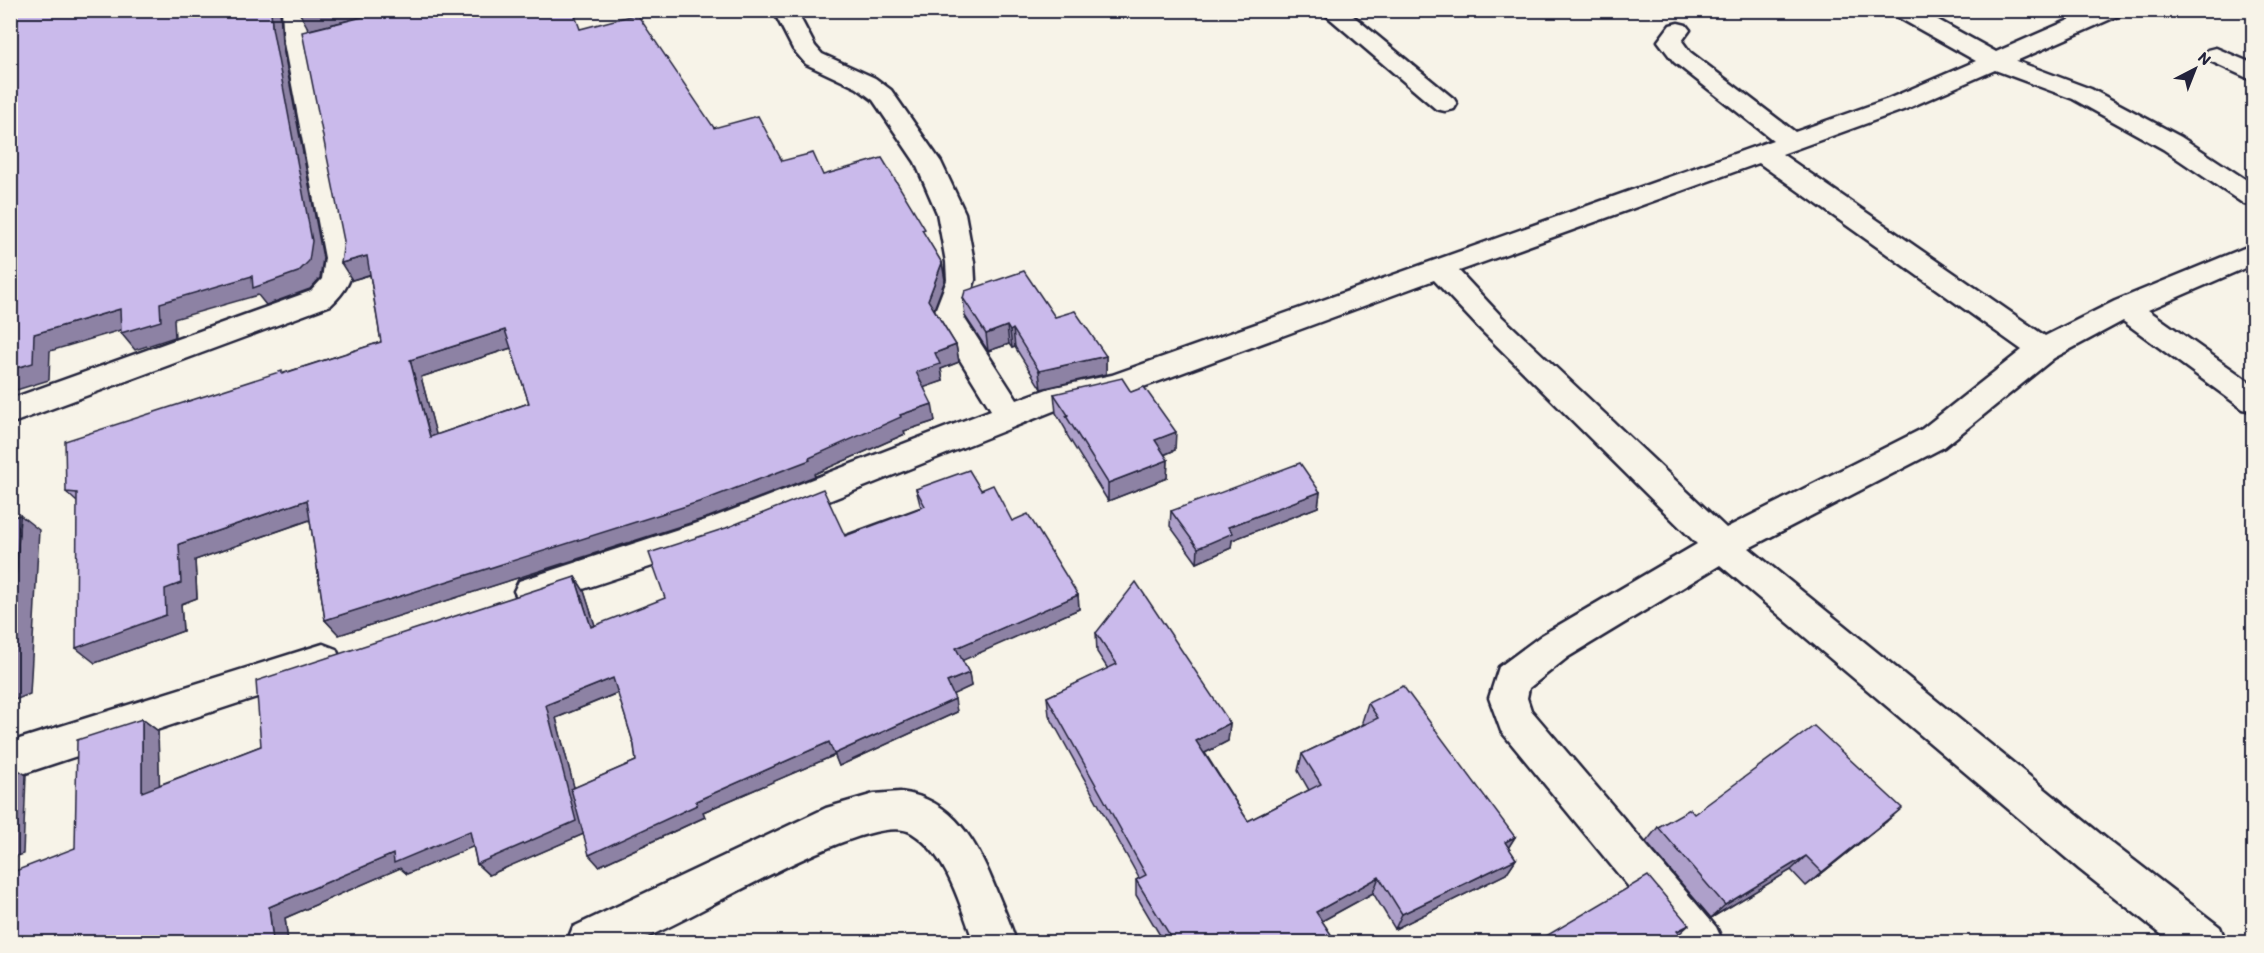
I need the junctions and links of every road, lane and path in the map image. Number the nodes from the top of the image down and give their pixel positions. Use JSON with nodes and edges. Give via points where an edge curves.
{"nodes":[{"id":1,"x":293,"y":10,"type":"edge"},
{"id":2,"x":783,"y":10,"type":"edge"},
{"id":3,"x":1330,"y":10,"type":"edge"},
{"id":4,"x":1902,"y":10,"type":"edge"},
{"id":5,"x":2112,"y":10,"type":"edge"},
{"id":6,"x":1678,"y":30,"type":"dead end"},
{"id":7,"x":2216,"y":55,"type":"dead end"},
{"id":8,"x":1996,"y":62,"type":"junction"},
{"id":9,"x":2253,"y":74,"type":"edge"},
{"id":10,"x":1444,"y":104,"type":"dead end"},
{"id":11,"x":1791,"y":141,"type":"junction"},
{"id":12,"x":1761,"y":152,"type":"junction"},
{"id":13,"x":2253,"y":198,"type":"edge"},
{"id":14,"x":2253,"y":254,"type":"edge"},
{"id":15,"x":1439,"y":268,"type":"junction"},
{"id":16,"x":2126,"y":308,"type":"junction"},
{"id":17,"x":2043,"y":350,"type":"junction"},
{"id":18,"x":2253,"y":401,"type":"edge"},
{"id":19,"x":10,"y":412,"type":"edge"},
{"id":20,"x":1011,"y":416,"type":"junction"},
{"id":21,"x":1722,"y":546,"type":"junction"},
{"id":22,"x":509,"y":599,"type":"edge"},
{"id":23,"x":354,"y":650,"type":"edge"},
{"id":24,"x":10,"y":760,"type":"edge"},
{"id":25,"x":588,"y":942,"type":"edge"},
{"id":26,"x":995,"y":942,"type":"edge"},
{"id":27,"x":1701,"y":942,"type":"edge"},
{"id":28,"x":2205,"y":942,"type":"edge"}],
"edges":[{"from":1,"to":19,"type":"street","via":[[307,41],[339,258],[334,285],[321,298]]},
{"from":2,"to":20,"type":"street","via":[[814,59],[867,83],[882,95],[928,162],[951,213],[960,262],[961,280],[948,316]]},
{"from":3,"to":10,"type":"street"},
{"from":4,"to":8,"type":"street"},
{"from":5,"to":8,"type":"street"},
{"from":6,"to":11,"type":"street","via":[[1670,41],[1682,57]]},
{"from":7,"to":9,"type":"street"},
{"from":8,"to":11,"type":"street","via":[[1896,104]]},
{"from":8,"to":13,"type":"street","via":[[2082,94],[2172,143]]},
{"from":11,"to":12,"type":"street"},
{"from":12,"to":15,"type":"street"},
{"from":12,"to":17,"type":"street"},
{"from":14,"to":16,"type":"street"},
{"from":15,"to":20,"type":"street","via":[[1116,385],[1050,400]]},
{"from":15,"to":21,"type":"street"},
{"from":16,"to":17,"type":"street"},
{"from":16,"to":18,"type":"street"},
{"from":17,"to":21,"type":"street","via":[[1933,438]]},
{"from":20,"to":22,"type":"street","via":[[719,530]]},
{"from":21,"to":27,"type":"street","via":[[1529,664],[1512,679],[1508,698],[1515,719],[1526,734]]},
{"from":21,"to":28,"type":"street","via":[[2094,855]]},
{"from":23,"to":24,"type":"street"},
{"from":25,"to":26,"type":"street","via":[[840,822],[878,812],[909,812],[938,828],[958,852]]}]}
